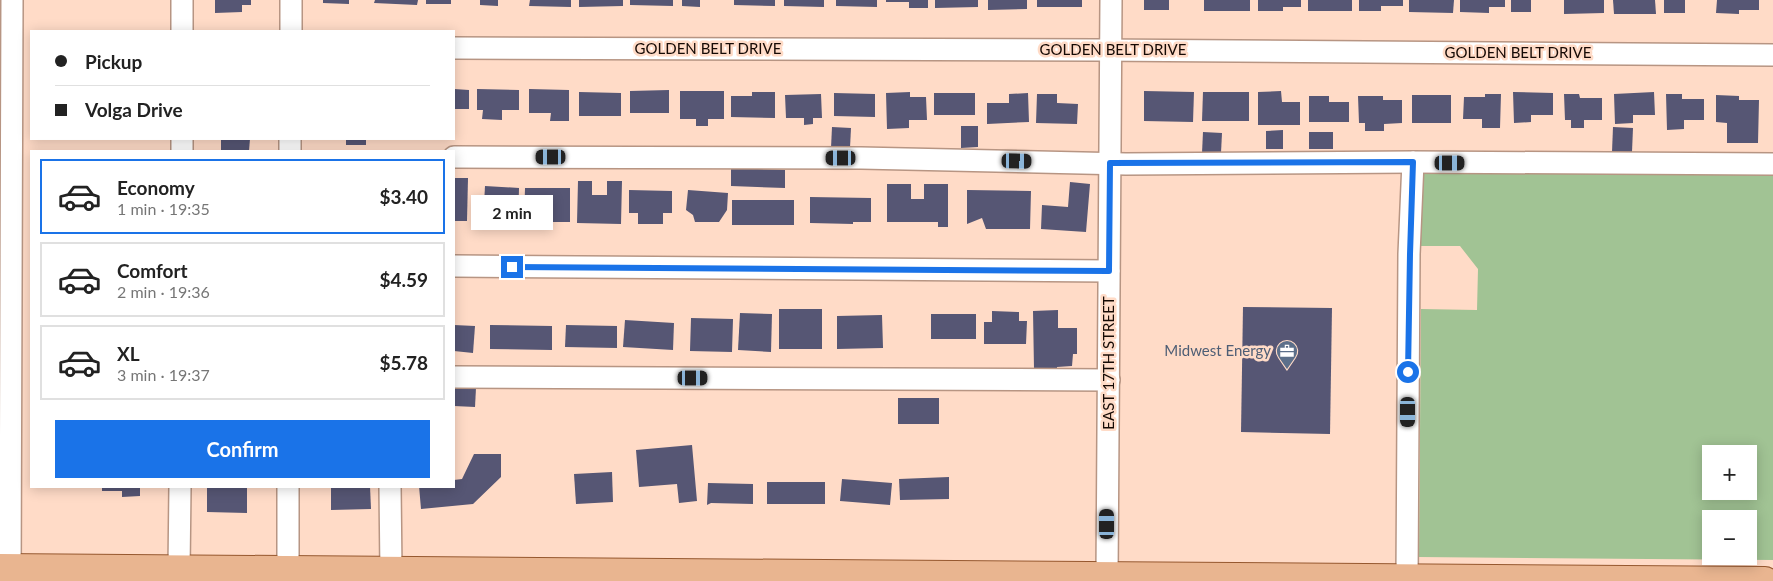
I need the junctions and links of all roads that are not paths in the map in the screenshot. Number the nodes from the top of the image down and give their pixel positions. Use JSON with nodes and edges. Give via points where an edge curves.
{"nodes":[{"id":1,"x":12,"y":0,"type":"edge"},
{"id":2,"x":182,"y":0,"type":"edge"},
{"id":3,"x":292,"y":0,"type":"edge"},
{"id":4,"x":1111,"y":0,"type":"edge"},
{"id":5,"x":182,"y":30,"type":"edge"},
{"id":6,"x":291,"y":30,"type":"edge"},
{"id":7,"x":455,"y":48,"type":"edge"},
{"id":8,"x":1111,"y":50,"type":"junction"},
{"id":9,"x":1773,"y":56,"type":"edge"},
{"id":10,"x":455,"y":157,"type":"edge"},
{"id":11,"x":1413,"y":162,"type":"junction"},
{"id":12,"x":1110,"y":163,"type":"junction"},
{"id":13,"x":1773,"y":164,"type":"edge"},
{"id":14,"x":455,"y":266,"type":"edge"},
{"id":15,"x":1109,"y":271,"type":"junction"},
{"id":16,"x":455,"y":376,"type":"edge"},
{"id":17,"x":1109,"y":380,"type":"junction"},
{"id":18,"x":180,"y":488,"type":"edge"},
{"id":19,"x":288,"y":488,"type":"edge"},
{"id":20,"x":390,"y":488,"type":"edge"},
{"id":21,"x":288,"y":571,"type":"junction"},
{"id":22,"x":391,"y":571,"type":"junction"},
{"id":23,"x":7,"y":573,"type":"edge"},
{"id":24,"x":185,"y":574,"type":"edge"},
{"id":25,"x":1107,"y":576,"type":"junction"},
{"id":26,"x":697,"y":577,"type":"edge"},
{"id":27,"x":1311,"y":580,"type":"edge"},
{"id":28,"x":1423,"y":580,"type":"edge"},
{"id":29,"x":1561,"y":580,"type":"edge"},
{"id":30,"x":1765,"y":581,"type":"edge"}],
"edges":[{"from":1,"to":23,"type":"street"},
{"from":2,"to":5,"type":"street"},
{"from":3,"to":6,"type":"street"},
{"from":4,"to":8,"type":"street","name":"EAST 17TH STREET"},
{"from":7,"to":8,"type":"street","name":"GOLDEN BELT DRIVE"},
{"from":8,"to":9,"type":"street","name":"GOLDEN BELT DRIVE"},
{"from":8,"to":12,"type":"street","name":"EAST 17TH STREET"},
{"from":10,"to":12,"type":"street","via":[[861,158]]},
{"from":11,"to":12,"type":"street"},
{"from":11,"to":13,"type":"street"},
{"from":11,"to":28,"type":"street","via":[[1410,254]]},
{"from":12,"to":15,"type":"street","name":"EAST 17TH STREET"},
{"from":14,"to":15,"type":"street"},
{"from":15,"to":17,"type":"street","name":"EAST 17TH STREET"},
{"from":16,"to":17,"type":"street"},
{"from":17,"to":25,"type":"street","name":"EAST 17TH STREET"},
{"from":18,"to":24,"type":"street"},
{"from":19,"to":21,"type":"street"},
{"from":20,"to":22,"type":"street"},
{"from":21,"to":22,"type":"main road"},
{"from":21,"to":24,"type":"main road"},
{"from":22,"to":26,"type":"main road"},
{"from":23,"to":24,"type":"main road"},
{"from":25,"to":26,"type":"main road"},
{"from":25,"to":27,"type":"main road"},
{"from":27,"to":28,"type":"main road"},
{"from":28,"to":29,"type":"main road"},
{"from":29,"to":30,"type":"main road"}]}
